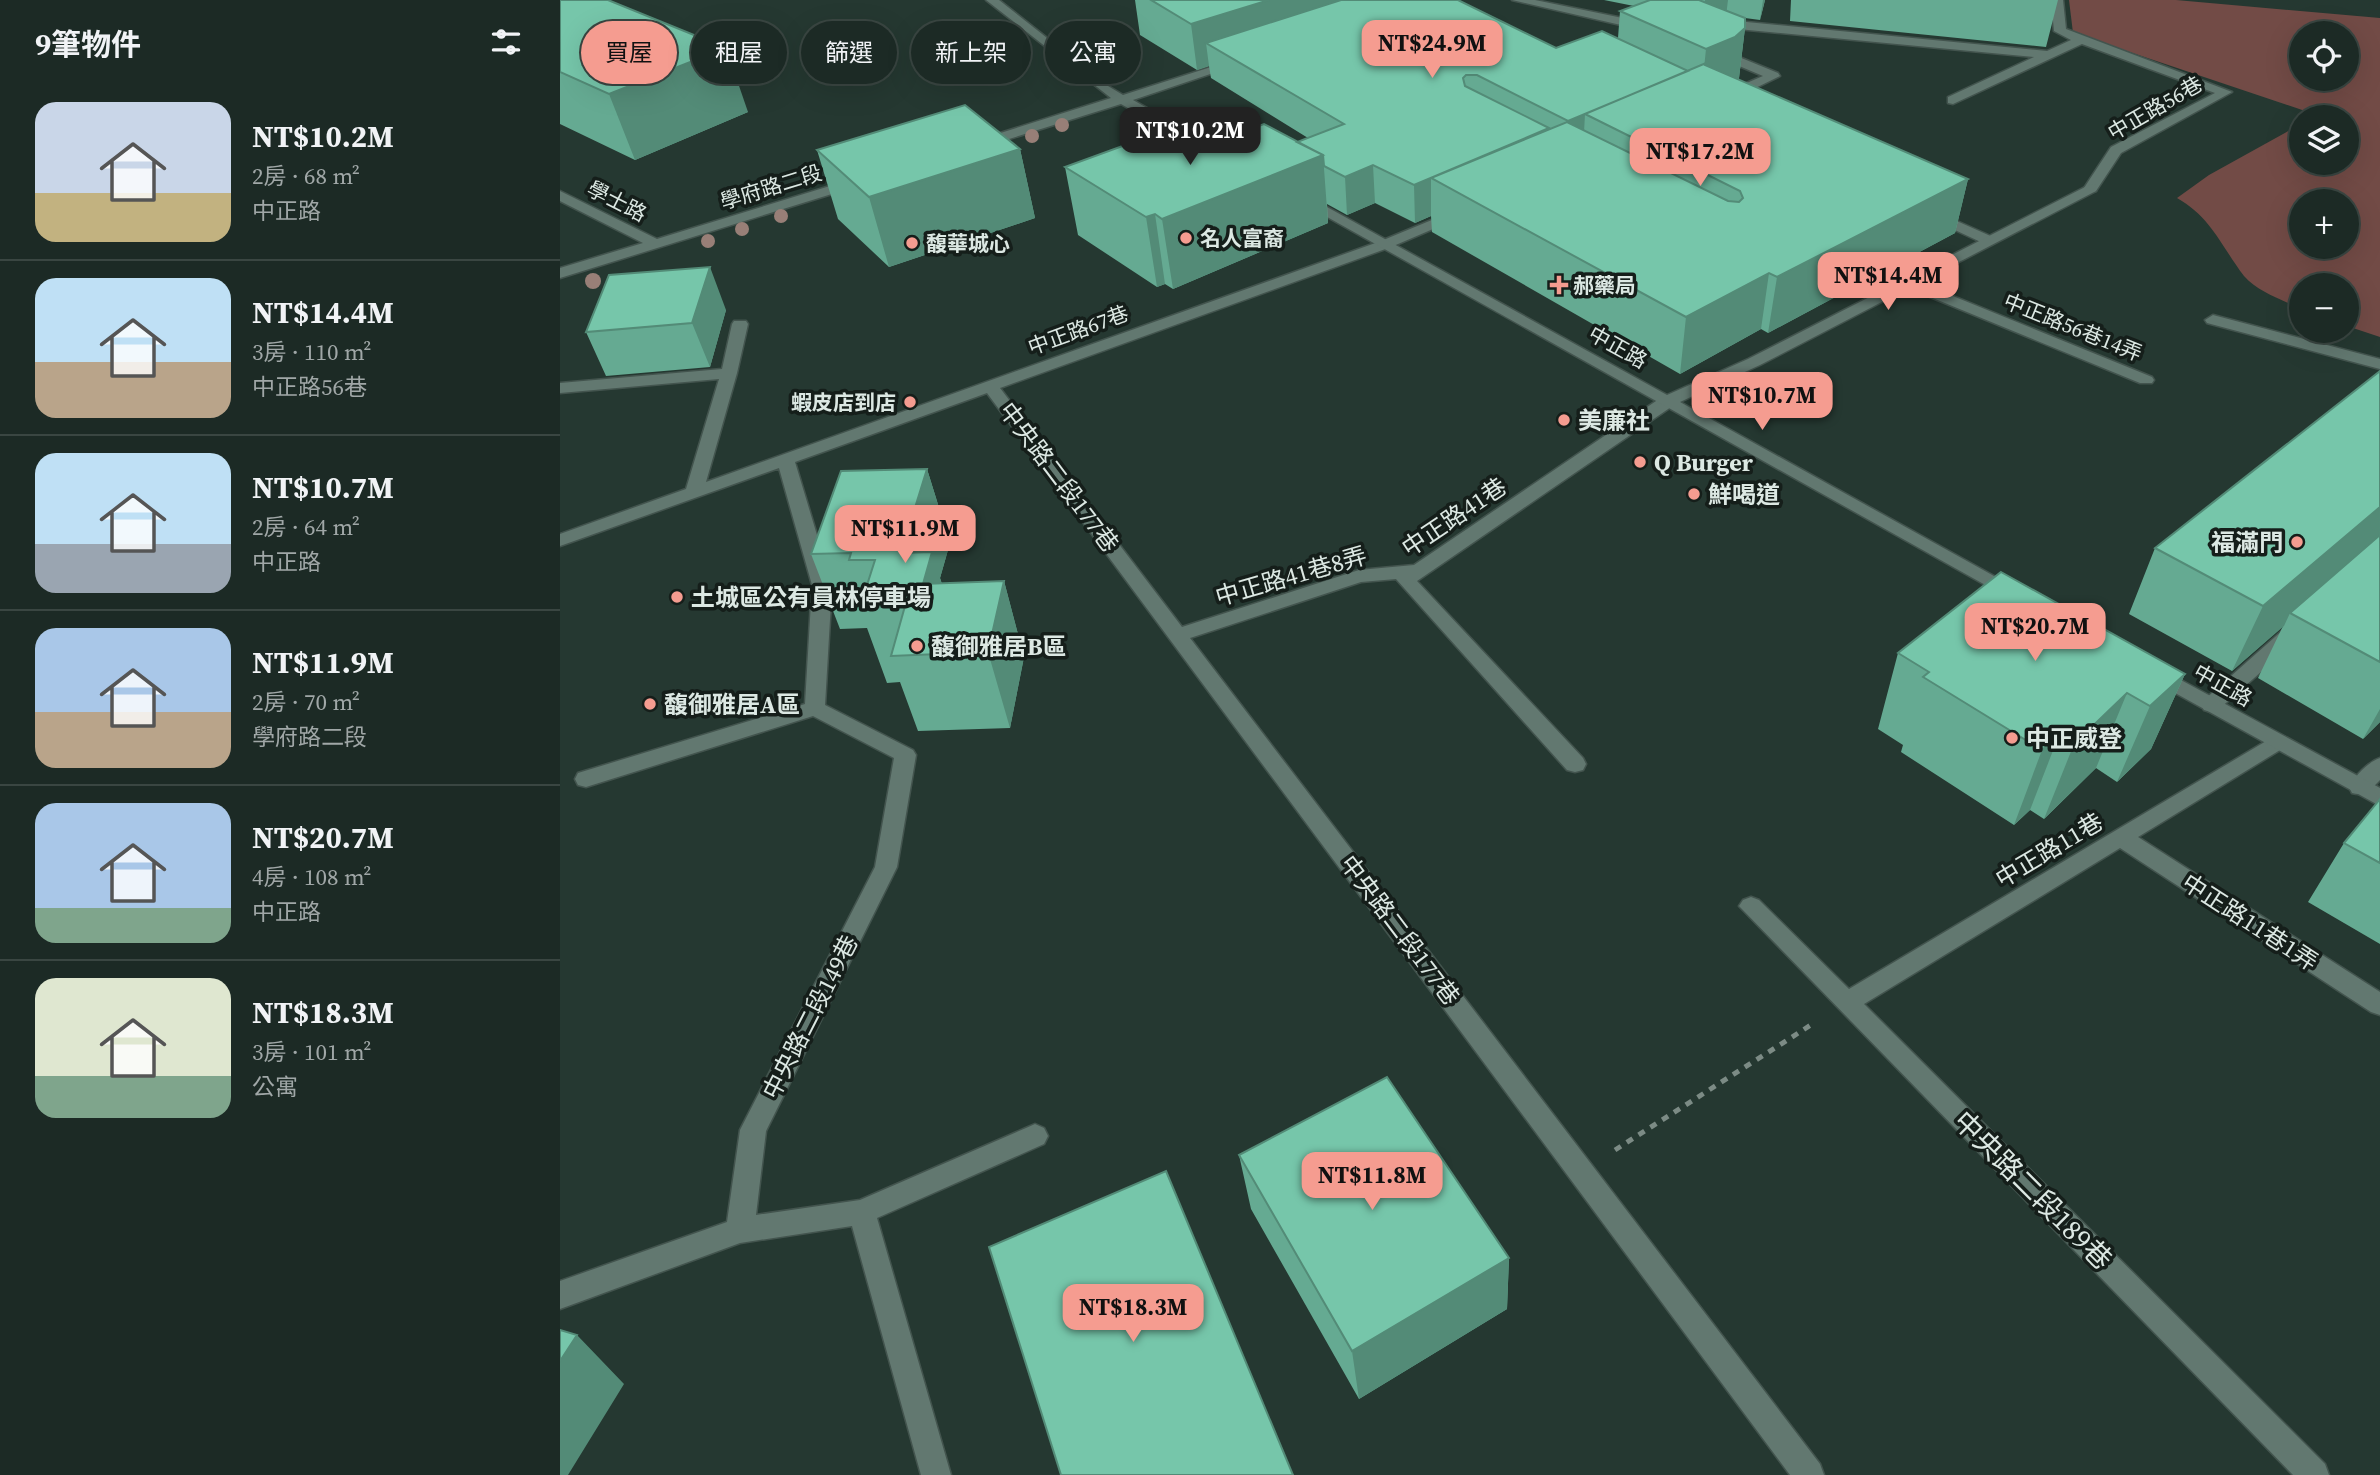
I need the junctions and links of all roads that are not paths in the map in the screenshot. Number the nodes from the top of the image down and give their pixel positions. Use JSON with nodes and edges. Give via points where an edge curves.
{"nodes":[{"id":1,"x":992,"y":0,"type":"edge"},
{"id":2,"x":1518,"y":0,"type":"edge"},
{"id":3,"x":2057,"y":0,"type":"edge"},
{"id":4,"x":1704,"y":27,"type":"edge"},
{"id":5,"x":1665,"y":31,"type":"edge"},
{"id":6,"x":2081,"y":40,"type":"junction"},
{"id":7,"x":1704,"y":46,"type":"edge"},
{"id":8,"x":2047,"y":55,"type":"junction"},
{"id":9,"x":1248,"y":60,"type":"edge"},
{"id":10,"x":1123,"y":100,"type":"junction"},
{"id":11,"x":1953,"y":100,"type":"dead end"},
{"id":12,"x":1714,"y":103,"type":"edge"},
{"id":13,"x":969,"y":148,"type":"edge"},
{"id":14,"x":1215,"y":152,"type":"edge"},
{"id":15,"x":864,"y":180,"type":"edge"},
{"id":16,"x":1289,"y":191,"type":"edge"},
{"id":17,"x":560,"y":195,"type":"edge"},
{"id":18,"x":1475,"y":205,"type":"edge"},
{"id":19,"x":1915,"y":207,"type":"edge"},
{"id":20,"x":1990,"y":242,"type":"junction"},
{"id":21,"x":656,"y":244,"type":"junction"},
{"id":22,"x":1386,"y":244,"type":"junction"},
{"id":23,"x":560,"y":273,"type":"edge"},
{"id":24,"x":1906,"y":282,"type":"junction"},
{"id":25,"x":2213,"y":320,"type":"dead end"},
{"id":26,"x":740,"y":324,"type":"dead end"},
{"id":27,"x":2380,"y":364,"type":"edge"},
{"id":28,"x":729,"y":373,"type":"junction"},
{"id":29,"x":2146,"y":380,"type":"dead end"},
{"id":30,"x":990,"y":386,"type":"junction"},
{"id":31,"x":560,"y":388,"type":"edge"},
{"id":32,"x":1668,"y":401,"type":"junction"},
{"id":33,"x":785,"y":460,"type":"junction"},
{"id":34,"x":694,"y":492,"type":"junction"},
{"id":35,"x":560,"y":540,"type":"edge"},
{"id":36,"x":1418,"y":571,"type":"junction"},
{"id":37,"x":2034,"y":605,"type":"edge"},
{"id":38,"x":2310,"y":617,"type":"edge"},
{"id":39,"x":1178,"y":635,"type":"junction"},
{"id":40,"x":2140,"y":665,"type":"edge"},
{"id":41,"x":2211,"y":705,"type":"junction"},
{"id":42,"x":815,"y":708,"type":"junction"},
{"id":43,"x":2278,"y":741,"type":"junction"},
{"id":44,"x":1575,"y":764,"type":"dead end"},
{"id":45,"x":2380,"y":766,"type":"edge"},
{"id":46,"x":586,"y":779,"type":"dead end"},
{"id":47,"x":2360,"y":787,"type":"junction"},
{"id":48,"x":2380,"y":798,"type":"edge"},
{"id":49,"x":2120,"y":838,"type":"junction"},
{"id":50,"x":1751,"y":906,"type":"dead end"},
{"id":51,"x":1847,"y":1002,"type":"junction"},
{"id":52,"x":2380,"y":1005,"type":"edge"},
{"id":53,"x":1035,"y":1136,"type":"dead end"},
{"id":54,"x":862,"y":1212,"type":"junction"},
{"id":55,"x":740,"y":1230,"type":"junction"},
{"id":56,"x":560,"y":1295,"type":"edge"},
{"id":57,"x":936,"y":1475,"type":"edge"},
{"id":58,"x":1809,"y":1475,"type":"edge"},
{"id":59,"x":2314,"y":1475,"type":"edge"}],
"edges":[{"from":1,"to":10,"type":"street"},
{"from":2,"to":5,"type":"street"},
{"from":3,"to":6,"type":"street","via":[[2060,32]]},
{"from":4,"to":8,"type":"street","via":[[1726,23]]},
{"from":6,"to":8,"type":"street"},
{"from":6,"to":20,"type":"street","name":"中正路56巷","via":[[2226,92],[2116,150],[2091,188]]},
{"from":7,"to":12,"type":"street","via":[[1774,76]]},
{"from":8,"to":11,"type":"street"},
{"from":9,"to":10,"type":"street"},
{"from":10,"to":13,"type":"street"},
{"from":10,"to":14,"type":"street"},
{"from":15,"to":21,"type":"street","name":"學府路二段"},
{"from":16,"to":22,"type":"street","name":"中正路"},
{"from":17,"to":21,"type":"street","name":"學士路"},
{"from":18,"to":22,"type":"street","name":"中正路67巷"},
{"from":19,"to":20,"type":"street"},
{"from":20,"to":24,"type":"street","name":"中正路56巷"},
{"from":21,"to":23,"type":"street","name":"學府路二段"},
{"from":22,"to":30,"type":"street","name":"中正路67巷"},
{"from":22,"to":32,"type":"street","name":"中正路"},
{"from":24,"to":29,"type":"street","name":"中正路56巷14弄"},
{"from":24,"to":32,"type":"street","name":"中正路56巷","via":[[1754,362]]},
{"from":25,"to":27,"type":"street"},
{"from":26,"to":28,"type":"street"},
{"from":28,"to":31,"type":"street"},
{"from":28,"to":34,"type":"street"},
{"from":30,"to":33,"type":"street","name":"中正路67巷"},
{"from":30,"to":39,"type":"street","name":"中央路二段177巷"},
{"from":32,"to":36,"type":"street","name":"中正路41巷"},
{"from":32,"to":37,"type":"street","name":"中正路"},
{"from":33,"to":34,"type":"street","name":"中正路67巷"},
{"from":33,"to":42,"type":"street","via":[[822,585]]},
{"from":34,"to":35,"type":"street","name":"中正路67巷"},
{"from":36,"to":39,"type":"street","name":"中正路41巷8弄","via":[[1359,576]]},
{"from":36,"to":44,"type":"street","name":"中正路41巷","via":[[1405,580]]},
{"from":38,"to":41,"type":"street"},
{"from":39,"to":58,"type":"street","name":"中央路二段177巷"},
{"from":40,"to":41,"type":"street","name":"中正路"},
{"from":41,"to":43,"type":"street","name":"中正路"},
{"from":42,"to":46,"type":"street"},
{"from":42,"to":55,"type":"street","name":"中央路二段149巷","via":[[905,755],[886,867],[753,1130]]},
{"from":43,"to":47,"type":"street","name":"中正路"},
{"from":43,"to":49,"type":"street","name":"中正路11巷"},
{"from":45,"to":47,"type":"street"},
{"from":47,"to":48,"type":"street","name":"中正路"},
{"from":49,"to":51,"type":"street","name":"中正路11巷"},
{"from":49,"to":52,"type":"street","name":"中正路11巷1弄"},
{"from":50,"to":51,"type":"street","name":"中央路二段189巷"},
{"from":51,"to":59,"type":"street","name":"中央路二段189巷"},
{"from":53,"to":54,"type":"street"},
{"from":54,"to":55,"type":"street"},
{"from":54,"to":57,"type":"street"},
{"from":55,"to":56,"type":"street"}]}
